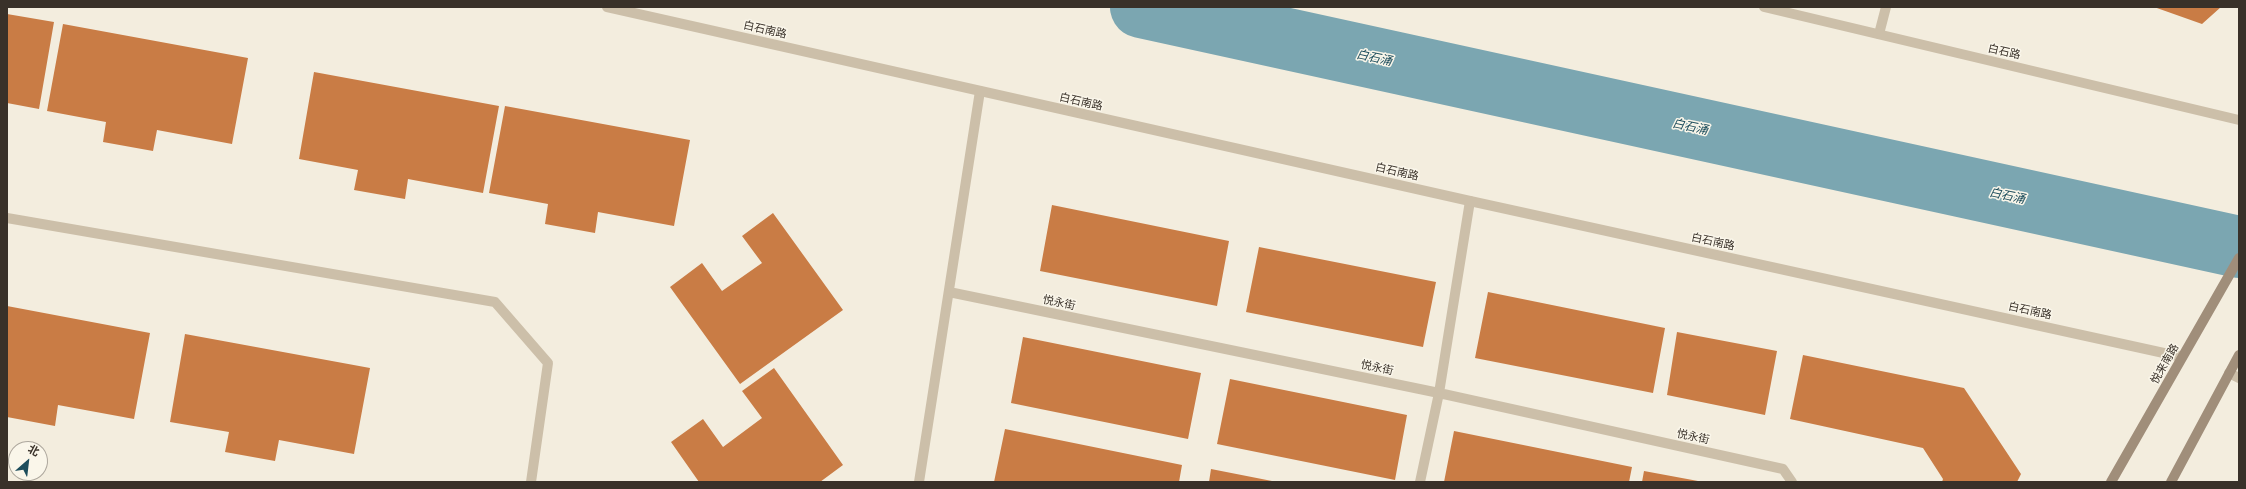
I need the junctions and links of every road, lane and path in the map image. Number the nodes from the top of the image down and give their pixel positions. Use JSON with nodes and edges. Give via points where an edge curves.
{"nodes":[{"id":1,"x":607,"y":7,"type":"edge"},
{"id":2,"x":1764,"y":7,"type":"edge"},
{"id":3,"x":1886,"y":7,"type":"edge"},
{"id":4,"x":1879,"y":34,"type":"junction"},
{"id":5,"x":980,"y":91,"type":"junction"},
{"id":6,"x":2239,"y":120,"type":"edge"},
{"id":7,"x":1470,"y":201,"type":"junction"},
{"id":8,"x":7,"y":218,"type":"edge"},
{"id":9,"x":2239,"y":258,"type":"edge"},
{"id":10,"x":949,"y":292,"type":"junction"},
{"id":11,"x":2239,"y":355,"type":"edge"},
{"id":12,"x":2182,"y":357,"type":"junction"},
{"id":13,"x":2229,"y":373,"type":"junction"},
{"id":14,"x":2239,"y":378,"type":"edge"},
{"id":15,"x":1439,"y":393,"type":"junction"},
{"id":16,"x":531,"y":482,"type":"edge"},
{"id":17,"x":919,"y":482,"type":"edge"},
{"id":18,"x":1420,"y":482,"type":"edge"},
{"id":19,"x":1792,"y":482,"type":"edge"},
{"id":20,"x":2112,"y":482,"type":"edge"},
{"id":21,"x":2171,"y":482,"type":"edge"}],
"edges":[{"from":1,"to":5,"type":"street","name":"白石南路"},
{"from":2,"to":4,"type":"street","name":"白石路"},
{"from":3,"to":4,"type":"street"},
{"from":4,"to":6,"type":"street","name":"白石路"},
{"from":5,"to":7,"type":"street","name":"白石南路"},
{"from":5,"to":10,"type":"street"},
{"from":7,"to":12,"type":"street","name":"白石南路"},
{"from":7,"to":15,"type":"street"},
{"from":8,"to":16,"type":"street","via":[[495,302],[548,363]]},
{"from":9,"to":12,"type":"main road","name":"悦来南路"},
{"from":10,"to":15,"type":"street","name":"悦永街"},
{"from":10,"to":17,"type":"street"},
{"from":11,"to":13,"type":"main road"},
{"from":12,"to":20,"type":"main road","name":"悦来南路"},
{"from":13,"to":14,"type":"street"},
{"from":13,"to":21,"type":"main road"},
{"from":15,"to":18,"type":"street"},
{"from":15,"to":19,"type":"street","name":"悦永街","via":[[1782,469]]}]}
